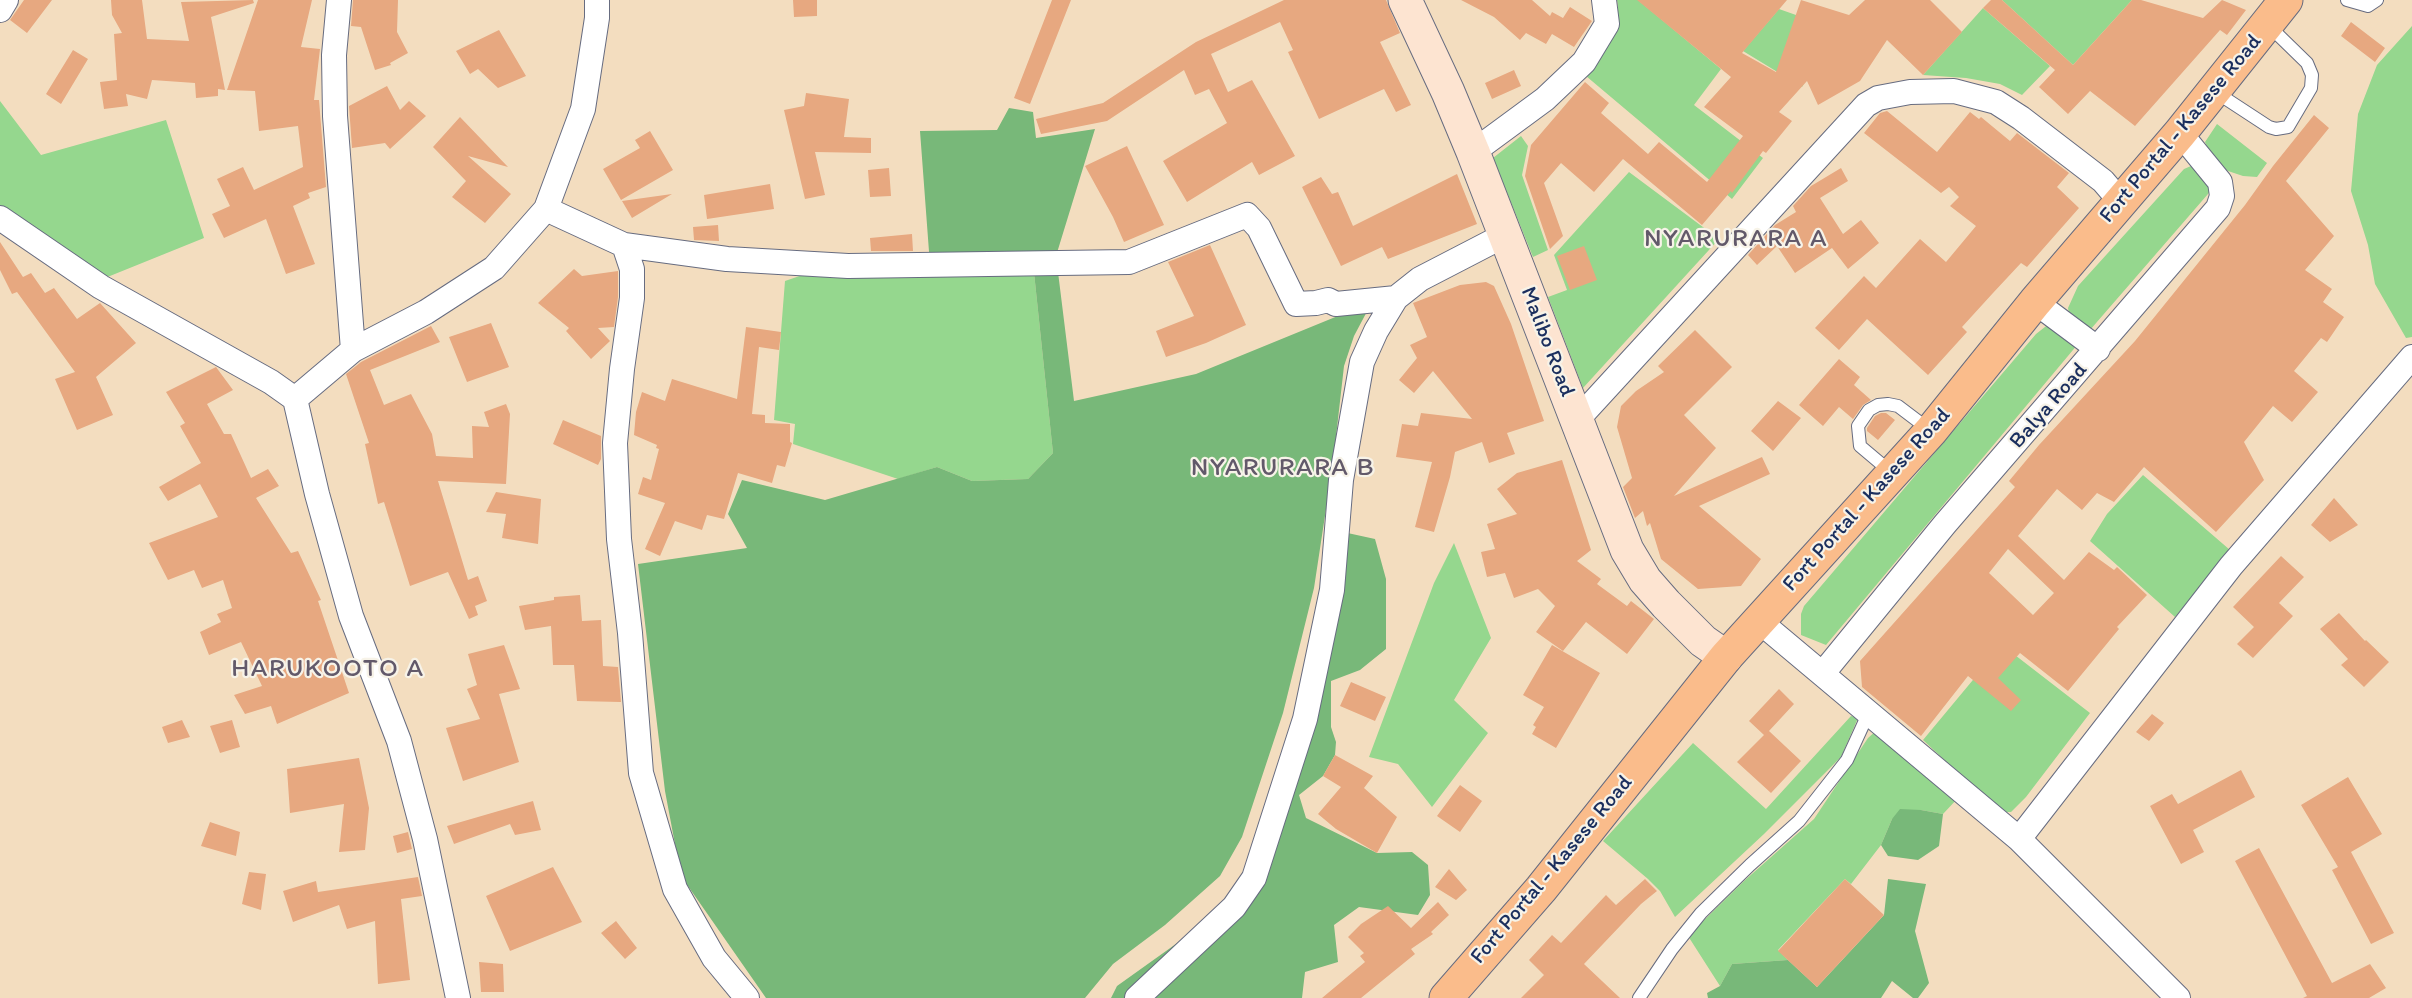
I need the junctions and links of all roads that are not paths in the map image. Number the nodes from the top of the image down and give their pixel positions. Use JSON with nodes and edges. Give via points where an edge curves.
{"nodes":[{"id":1,"x":6,"y":0,"type":"edge"},
{"id":2,"x":339,"y":0,"type":"edge"},
{"id":3,"x":597,"y":0,"type":"edge"},
{"id":4,"x":1405,"y":0,"type":"edge"},
{"id":5,"x":1604,"y":0,"type":"edge"},
{"id":6,"x":2347,"y":0,"type":"edge"},
{"id":7,"x":2377,"y":0,"type":"edge"},
{"id":8,"x":2278,"y":7,"type":"edge"},
{"id":9,"x":0,"y":10,"type":"edge"},
{"id":10,"x":2214,"y":91,"type":"junction"},
{"id":11,"x":2180,"y":134,"type":"junction"},
{"id":12,"x":1473,"y":152,"type":"junction"},
{"id":13,"x":2121,"y":202,"type":"junction"},
{"id":14,"x":546,"y":209,"type":"junction"},
{"id":15,"x":0,"y":218,"type":"edge"},
{"id":16,"x":1505,"y":235,"type":"junction"},
{"id":17,"x":624,"y":245,"type":"junction"},
{"id":18,"x":1396,"y":298,"type":"junction"},
{"id":19,"x":2035,"y":302,"type":"junction"},
{"id":20,"x":2098,"y":349,"type":"junction"},
{"id":21,"x":353,"y":350,"type":"junction"},
{"id":22,"x":2412,"y":357,"type":"edge"},
{"id":23,"x":295,"y":399,"type":"junction"},
{"id":24,"x":1577,"y":420,"type":"junction"},
{"id":25,"x":1931,"y":431,"type":"junction"},
{"id":26,"x":1893,"y":473,"type":"junction"},
{"id":27,"x":1759,"y":621,"type":"junction"},
{"id":28,"x":1726,"y":657,"type":"junction"},
{"id":29,"x":1823,"y":673,"type":"junction"},
{"id":30,"x":1869,"y":712,"type":"junction"},
{"id":31,"x":2019,"y":838,"type":"junction"},
{"id":32,"x":458,"y":998,"type":"edge"},
{"id":33,"x":747,"y":998,"type":"edge"},
{"id":34,"x":1137,"y":998,"type":"edge"},
{"id":35,"x":1446,"y":998,"type":"edge"},
{"id":36,"x":1639,"y":998,"type":"edge"},
{"id":37,"x":2178,"y":998,"type":"edge"}],
"edges":[{"from":1,"to":9,"type":"street"},
{"from":2,"to":21,"type":"street","via":[[334,55],[335,116]]},
{"from":3,"to":14,"type":"street","via":[[583,109]]},
{"from":4,"to":12,"type":"street","name":"Malibo Road"},
{"from":5,"to":12,"type":"street","via":[[1606,24],[1584,62],[1545,99]]},
{"from":6,"to":7,"type":"lane","via":[[2368,6]]},
{"from":8,"to":10,"type":"highway","name":"Fort Portal - Kasese Road"},
{"from":8,"to":10,"type":"lane","via":[[2312,75],[2311,88],[2288,127],[2276,129],[2263,124]]},
{"from":10,"to":11,"type":"highway","name":"Fort Portal - Kasese Road"},
{"from":11,"to":13,"type":"highway","name":"Fort Portal - Kasese Road"},
{"from":11,"to":20,"type":"street","name":"Balya Road","via":[[2220,182],[2222,196],[2218,208]]},
{"from":12,"to":16,"type":"street","name":"Malibo Road"},
{"from":13,"to":19,"type":"highway","name":"Fort Portal - Kasese Road"},
{"from":13,"to":24,"type":"street","via":[[2103,181],[1996,102],[1954,91],[1910,92],[1878,98],[1866,105]]},
{"from":14,"to":17,"type":"street"},
{"from":14,"to":21,"type":"street","via":[[494,268],[426,312]]},
{"from":15,"to":23,"type":"street","via":[[101,287]]},
{"from":16,"to":18,"type":"street","via":[[1420,279]]},
{"from":16,"to":24,"type":"street","name":"Malibo Road"},
{"from":17,"to":18,"type":"street","via":[[728,259],[848,266],[1128,262],[1247,215],[1259,228],[1296,304]]},
{"from":17,"to":33,"type":"street","via":[[632,269],[632,298],[615,443],[619,539],[641,772],[675,889],[714,958]]},
{"from":18,"to":34,"type":"street","via":[[1362,362],[1341,480],[1330,602],[1305,719],[1254,878],[1234,907]]},
{"from":19,"to":20,"type":"street"},
{"from":19,"to":25,"type":"highway","name":"Fort Portal - Kasese Road"},
{"from":20,"to":29,"type":"street","name":"Balya Road","via":[[1945,524]]},
{"from":21,"to":23,"type":"street"},
{"from":22,"to":31,"type":"street","via":[[2231,566]]},
{"from":23,"to":32,"type":"street","via":[[316,494],[351,616],[402,752]]},
{"from":24,"to":28,"type":"street","name":"Malibo Road","via":[[1627,550],[1666,604],[1703,641]]},
{"from":25,"to":26,"type":"highway","name":"Fort Portal - Kasese Road"},
{"from":25,"to":26,"type":"lane","via":[[1898,406],[1878,405],[1869,410],[1858,426],[1860,446]]},
{"from":26,"to":27,"type":"highway","name":"Fort Portal - Kasese Road"},
{"from":27,"to":28,"type":"highway","name":"Fort Portal - Kasese Road"},
{"from":27,"to":29,"type":"street"},
{"from":28,"to":35,"type":"highway","name":"Fort Portal - Kasese Road","via":[[1541,889]]},
{"from":29,"to":30,"type":"street"},
{"from":30,"to":31,"type":"street"},
{"from":30,"to":36,"type":"lane","via":[[1846,760],[1799,821],[1701,913]]},
{"from":31,"to":37,"type":"street"}]}
